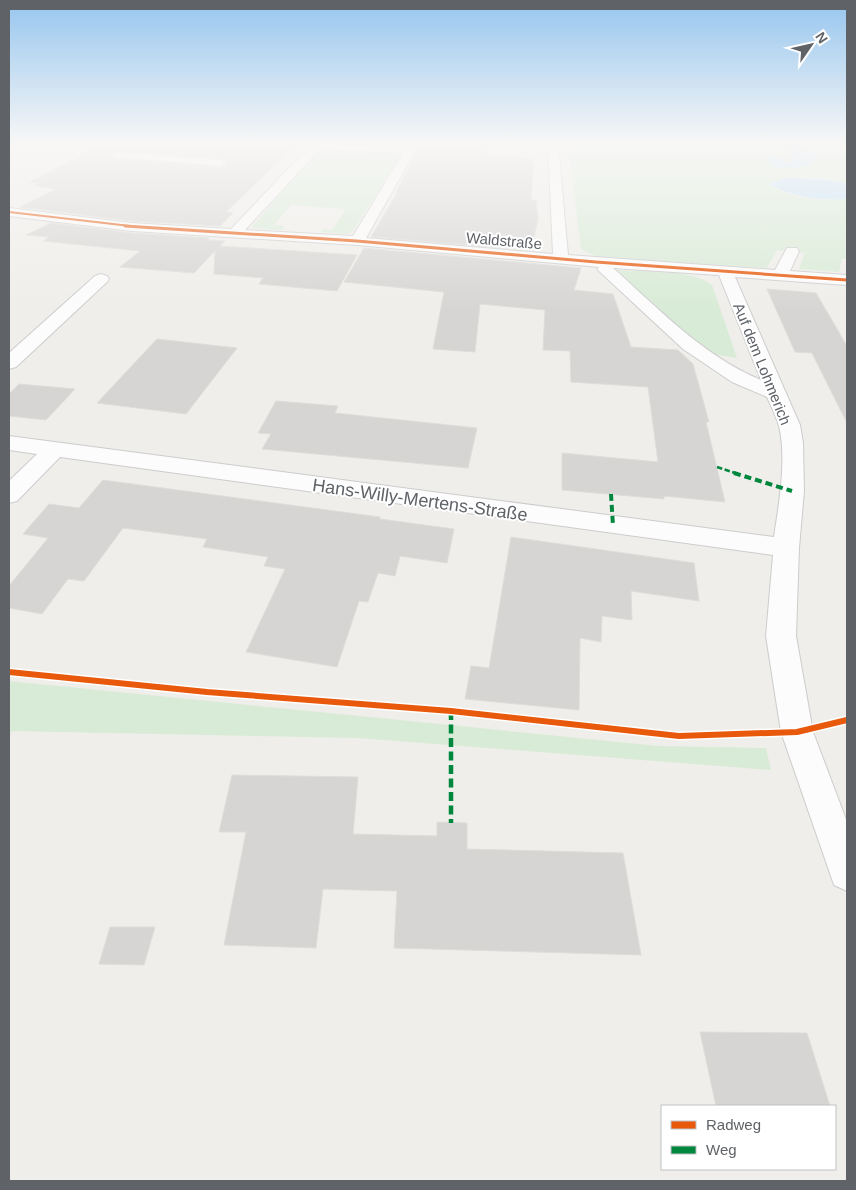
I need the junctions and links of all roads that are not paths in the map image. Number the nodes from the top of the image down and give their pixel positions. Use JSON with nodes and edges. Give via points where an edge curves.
{"nodes":[{"id":1,"x":266,"y":200,"type":"edge"},
{"id":2,"x":381,"y":200,"type":"edge"},
{"id":3,"x":558,"y":200,"type":"edge"},
{"id":4,"x":9,"y":212,"type":"edge"},
{"id":5,"x":234,"y":234,"type":"junction"},
{"id":6,"x":357,"y":241,"type":"junction"},
{"id":7,"x":792,"y":251,"type":"dead end"},
{"id":8,"x":561,"y":258,"type":"junction"},
{"id":9,"x":605,"y":269,"type":"dead end"},
{"id":10,"x":724,"y":271,"type":"junction"},
{"id":11,"x":780,"y":275,"type":"junction"},
{"id":12,"x":101,"y":279,"type":"dead end"},
{"id":13,"x":847,"y":280,"type":"edge"},
{"id":14,"x":9,"y":363,"type":"edge"},
{"id":15,"x":775,"y":393,"type":"junction"},
{"id":16,"x":9,"y":444,"type":"edge"},
{"id":17,"x":54,"y":450,"type":"junction"},
{"id":18,"x":9,"y":495,"type":"edge"},
{"id":19,"x":786,"y":548,"type":"junction"},
{"id":20,"x":847,"y":872,"type":"edge"}],
"edges":[{"from":1,"to":5,"type":"street"},
{"from":2,"to":6,"type":"street"},
{"from":3,"to":8,"type":"street"},
{"from":4,"to":5,"type":"street","name":"Waldstraße","via":[[132,227]]},
{"from":5,"to":6,"type":"street","name":"Waldstraße","via":[[301,231]]},
{"from":6,"to":8,"type":"street","name":"Waldstraße"},
{"from":7,"to":11,"type":"street"},
{"from":8,"to":10,"type":"street","name":"Waldstraße"},
{"from":9,"to":15,"type":"street","via":[[689,345],[739,378]]},
{"from":10,"to":11,"type":"street","name":"Waldstraße"},
{"from":10,"to":15,"type":"street","name":"Auf dem Lohmerich"},
{"from":11,"to":13,"type":"street","name":"Waldstraße"},
{"from":12,"to":14,"type":"street"},
{"from":15,"to":19,"type":"street","name":"Auf dem Lohmerich","via":[[789,426],[792,443],[792,490]]},
{"from":16,"to":17,"type":"street","name":"Hans-Willy-Mertens-Straße"},
{"from":17,"to":18,"type":"street"},
{"from":17,"to":19,"type":"street","name":"Hans-Willy-Mertens-Straße"},
{"from":19,"to":20,"type":"street","name":"Auf dem Lohmerich","via":[[781,636],[797,732]]}]}
